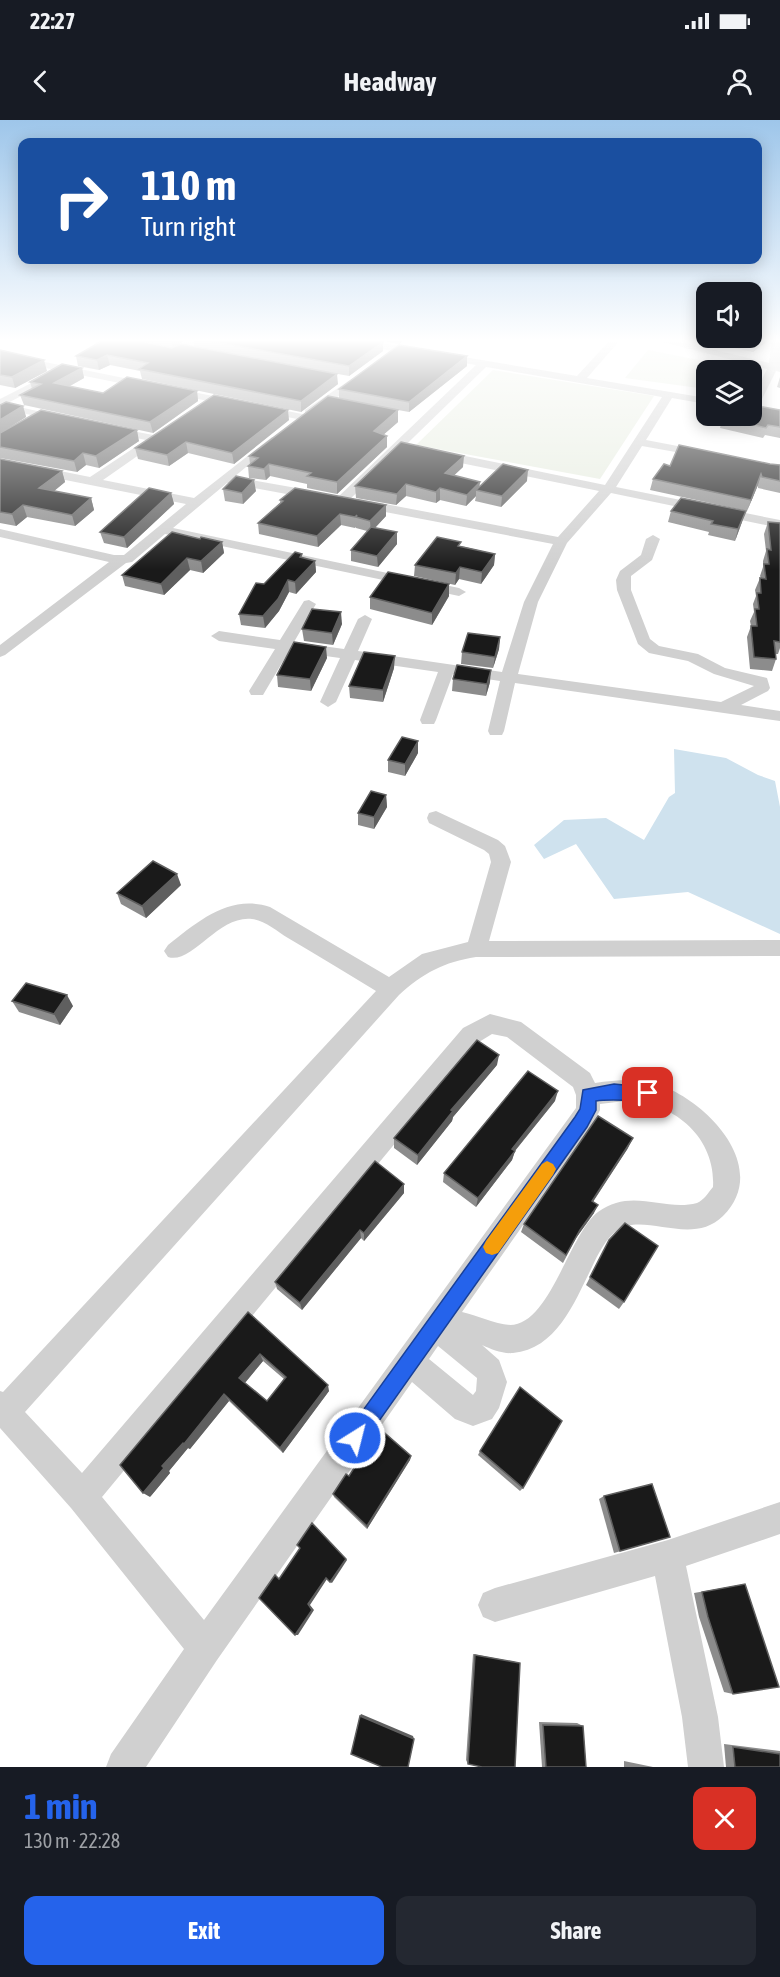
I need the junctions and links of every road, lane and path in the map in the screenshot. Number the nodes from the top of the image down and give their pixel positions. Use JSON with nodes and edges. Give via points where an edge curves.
{"nodes":[{"id":1,"x":41,"y":416,"type":"edge"},
{"id":2,"x":46,"y":416,"type":"edge"},
{"id":3,"x":260,"y":416,"type":"edge"},
{"id":4,"x":307,"y":416,"type":"edge"},
{"id":5,"x":423,"y":416,"type":"edge"},
{"id":6,"x":655,"y":416,"type":"edge"},
{"id":7,"x":76,"y":422,"type":"edge"},
{"id":8,"x":293,"y":424,"type":"junction"},
{"id":9,"x":26,"y":425,"type":"edge"},
{"id":10,"x":99,"y":427,"type":"edge"},
{"id":11,"x":166,"y":432,"type":"edge"},
{"id":12,"x":155,"y":439,"type":"junction"},
{"id":13,"x":638,"y":442,"type":"junction"},
{"id":14,"x":409,"y":449,"type":"junction"},
{"id":15,"x":715,"y":457,"type":"edge"},
{"id":16,"x":3,"y":467,"type":"edge"},
{"id":17,"x":225,"y":479,"type":"junction"},
{"id":18,"x":93,"y":481,"type":"junction"},
{"id":19,"x":608,"y":489,"type":"junction"},
{"id":20,"x":342,"y":500,"type":"junction"},
{"id":21,"x":196,"y":502,"type":"junction"},
{"id":22,"x":775,"y":523,"type":"edge"},
{"id":23,"x":164,"y":530,"type":"junction"},
{"id":24,"x":0,"y":533,"type":"edge"},
{"id":25,"x":653,"y":539,"type":"dead end"},
{"id":26,"x":559,"y":545,"type":"junction"},
{"id":27,"x":121,"y":560,"type":"junction"},
{"id":28,"x":459,"y":592,"type":"dead end"},
{"id":29,"x":309,"y":604,"type":"dead end"},
{"id":30,"x":365,"y":619,"type":"dead end"},
{"id":31,"x":219,"y":636,"type":"dead end"},
{"id":32,"x":284,"y":645,"type":"junction"},
{"id":33,"x":0,"y":652,"type":"edge"},
{"id":34,"x":348,"y":654,"type":"junction"},
{"id":35,"x":448,"y":667,"type":"junction"},
{"id":36,"x":509,"y":676,"type":"junction"},
{"id":37,"x":257,"y":691,"type":"dead end"},
{"id":38,"x":328,"y":702,"type":"dead end"},
{"id":39,"x":723,"y":708,"type":"junction"},
{"id":40,"x":780,"y":716,"type":"edge"},
{"id":41,"x":428,"y":720,"type":"dead end"},
{"id":42,"x":496,"y":731,"type":"dead end"},
{"id":43,"x":436,"y":818,"type":"dead end"},
{"id":44,"x":780,"y":948,"type":"edge"},
{"id":45,"x":476,"y":949,"type":"junction"},
{"id":46,"x":175,"y":951,"type":"dead end"},
{"id":47,"x":391,"y":989,"type":"junction"},
{"id":48,"x":588,"y":1095,"type":"junction"},
{"id":49,"x":437,"y":1324,"type":"junction"},
{"id":50,"x":410,"y":1362,"type":"junction"},
{"id":51,"x":2,"y":1409,"type":"edge"},
{"id":52,"x":82,"y":1497,"type":"junction"},
{"id":53,"x":780,"y":1518,"type":"edge"},
{"id":54,"x":668,"y":1556,"type":"junction"},
{"id":55,"x":495,"y":1605,"type":"dead end"},
{"id":56,"x":205,"y":1648,"type":"junction"},
{"id":57,"x":124,"y":1767,"type":"edge"},
{"id":58,"x":706,"y":1767,"type":"edge"}],
"edges":[{"from":1,"to":9,"type":"street"},
{"from":2,"to":7,"type":"street"},
{"from":3,"to":8,"type":"street"},
{"from":4,"to":8,"type":"street"},
{"from":5,"to":14,"type":"street"},
{"from":6,"to":13,"type":"street"},
{"from":8,"to":17,"type":"street"},
{"from":10,"to":12,"type":"street"},
{"from":11,"to":12,"type":"street"},
{"from":12,"to":18,"type":"street"},
{"from":13,"to":15,"type":"street"},
{"from":13,"to":19,"type":"street"},
{"from":14,"to":19,"type":"street"},
{"from":14,"to":20,"type":"street"},
{"from":16,"to":18,"type":"street"},
{"from":17,"to":20,"type":"street"},
{"from":17,"to":21,"type":"street"},
{"from":18,"to":21,"type":"street"},
{"from":19,"to":22,"type":"street"},
{"from":19,"to":26,"type":"street"},
{"from":20,"to":26,"type":"street"},
{"from":21,"to":23,"type":"street"},
{"from":23,"to":27,"type":"street","via":[[131,557]]},
{"from":23,"to":28,"type":"street"},
{"from":24,"to":27,"type":"street"},
{"from":25,"to":39,"type":"street","via":[[647,557],[623,580],[643,641],[654,650],[693,657],[720,671],[761,681],[762,688]]},
{"from":26,"to":36,"type":"street","via":[[531,602]]},
{"from":27,"to":33,"type":"street"},
{"from":29,"to":32,"type":"street"},
{"from":30,"to":34,"type":"street"},
{"from":31,"to":32,"type":"street"},
{"from":32,"to":34,"type":"street"},
{"from":32,"to":37,"type":"street"},
{"from":34,"to":35,"type":"street"},
{"from":34,"to":38,"type":"street"},
{"from":35,"to":36,"type":"street"},
{"from":35,"to":41,"type":"street"},
{"from":36,"to":39,"type":"street"},
{"from":36,"to":42,"type":"street"},
{"from":39,"to":40,"type":"street"},
{"from":43,"to":45,"type":"street","via":[[498,851],[501,862]]},
{"from":44,"to":45,"type":"street"},
{"from":45,"to":47,"type":"street","via":[[429,959]]},
{"from":46,"to":47,"type":"street","via":[[223,915],[250,909]]},
{"from":47,"to":51,"type":"street"},
{"from":48,"to":49,"type":"street","via":[[588,1110],[581,1122]]},
{"from":48,"to":49,"type":"street","via":[[636,1091],[660,1096],[679,1106],[719,1145],[726,1166],[726,1192],[712,1211],[695,1217],[633,1213],[614,1217],[593,1238],[556,1308],[532,1333],[504,1338]]},
{"from":48,"to":52,"type":"street","via":[[582,1080],[513,1029],[490,1024],[471,1035]]},
{"from":49,"to":50,"type":"street"},
{"from":49,"to":50,"type":"street","via":[[489,1370],[489,1398],[481,1408],[466,1408]]},
{"from":50,"to":56,"type":"street"},
{"from":51,"to":52,"type":"street"},
{"from":52,"to":56,"type":"street"},
{"from":53,"to":54,"type":"street"},
{"from":54,"to":55,"type":"street"},
{"from":54,"to":58,"type":"street","via":[[700,1716]]},
{"from":56,"to":57,"type":"street"}]}
